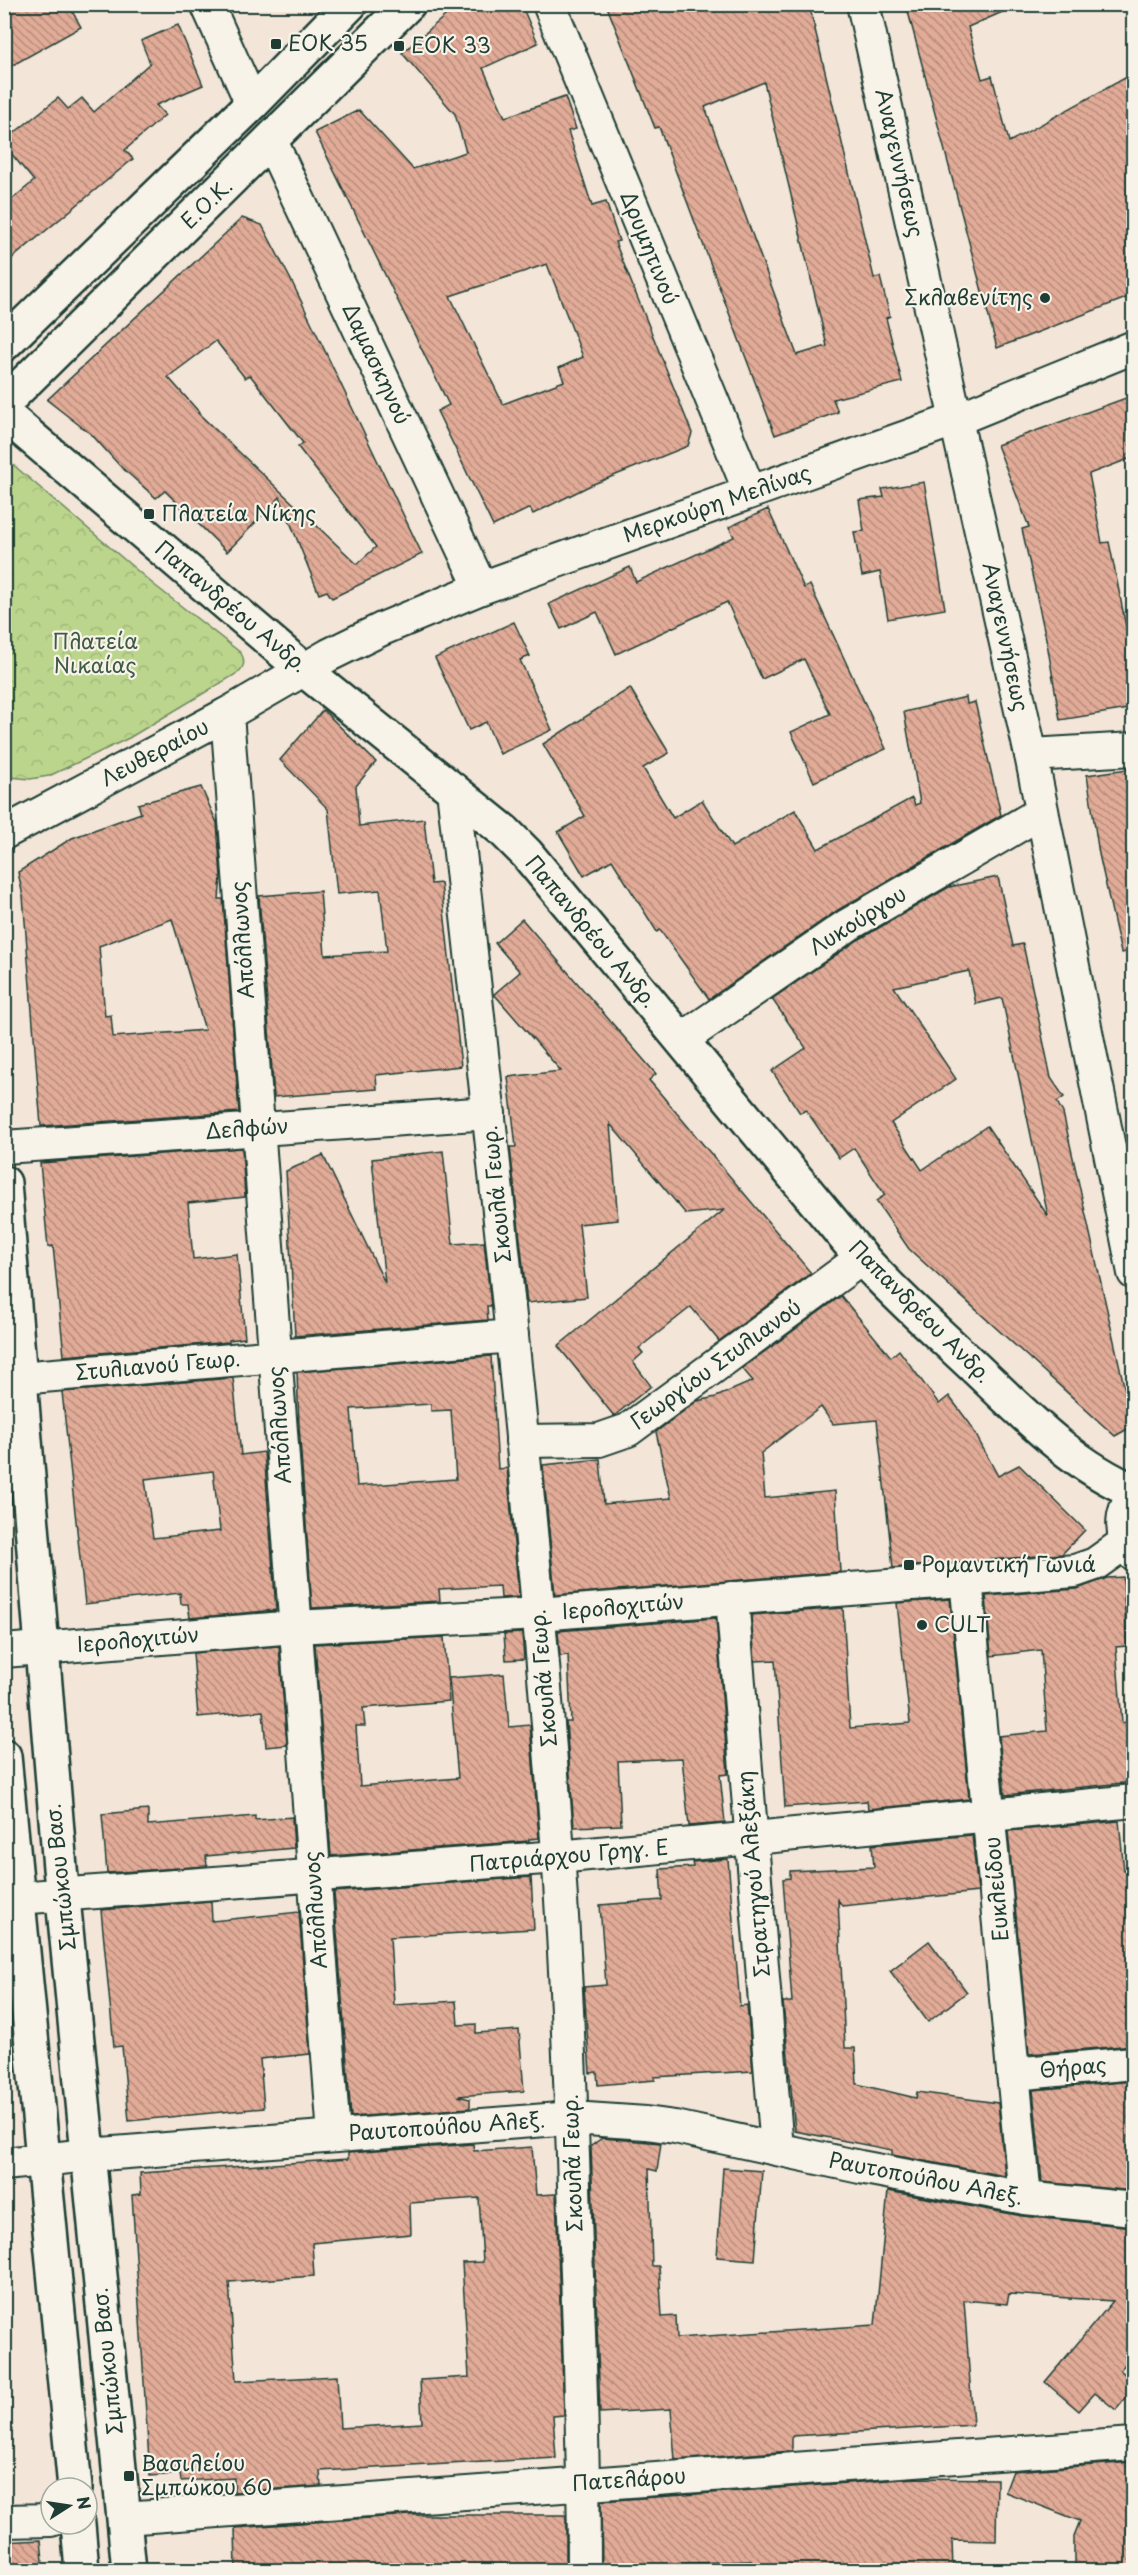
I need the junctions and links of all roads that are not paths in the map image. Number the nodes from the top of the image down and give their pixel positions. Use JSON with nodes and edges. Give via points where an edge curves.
{"nodes":[{"id":1,"x":207,"y":4,"type":"edge"},
{"id":2,"x":350,"y":4,"type":"edge"},
{"id":3,"x":408,"y":4,"type":"edge"},
{"id":4,"x":549,"y":4,"type":"edge"},
{"id":5,"x":863,"y":4,"type":"edge"},
{"id":6,"x":252,"y":104,"type":"junction"},
{"id":7,"x":272,"y":141,"type":"junction"},
{"id":8,"x":4,"y":344,"type":"edge"},
{"id":9,"x":1134,"y":347,"type":"edge"},
{"id":10,"x":4,"y":403,"type":"edge"},
{"id":11,"x":4,"y":414,"type":"edge"},
{"id":12,"x":957,"y":418,"type":"junction"},
{"id":13,"x":750,"y":492,"type":"junction"},
{"id":14,"x":481,"y":588,"type":"junction"},
{"id":15,"x":303,"y":669,"type":"junction"},
{"id":16,"x":226,"y":714,"type":"junction"},
{"id":17,"x":1134,"y":749,"type":"edge"},
{"id":18,"x":1031,"y":755,"type":"junction"},
{"id":19,"x":453,"y":789,"type":"junction"},
{"id":20,"x":1042,"y":812,"type":"junction"},
{"id":21,"x":4,"y":833,"type":"edge"},
{"id":22,"x":681,"y":1040,"type":"junction"},
{"id":23,"x":489,"y":1113,"type":"junction"},
{"id":24,"x":258,"y":1128,"type":"junction"},
{"id":25,"x":4,"y":1147,"type":"edge"},
{"id":26,"x":4,"y":1183,"type":"edge"},
{"id":27,"x":862,"y":1258,"type":"junction"},
{"id":28,"x":1134,"y":1273,"type":"edge"},
{"id":29,"x":512,"y":1336,"type":"junction"},
{"id":30,"x":274,"y":1356,"type":"junction"},
{"id":31,"x":19,"y":1378,"type":"junction"},
{"id":32,"x":522,"y":1441,"type":"junction"},
{"id":33,"x":1134,"y":1493,"type":"edge"},
{"id":34,"x":1130,"y":1549,"type":"edge"},
{"id":35,"x":966,"y":1579,"type":"junction"},
{"id":36,"x":732,"y":1598,"type":"junction"},
{"id":37,"x":539,"y":1614,"type":"junction"},
{"id":38,"x":295,"y":1627,"type":"junction"},
{"id":39,"x":41,"y":1648,"type":"junction"},
{"id":40,"x":4,"y":1651,"type":"edge"},
{"id":41,"x":4,"y":1756,"type":"edge"},
{"id":42,"x":1134,"y":1801,"type":"edge"},
{"id":43,"x":990,"y":1816,"type":"junction"},
{"id":44,"x":752,"y":1839,"type":"junction"},
{"id":45,"x":558,"y":1857,"type":"junction"},
{"id":46,"x":314,"y":1877,"type":"junction"},
{"id":47,"x":63,"y":1896,"type":"junction"},
{"id":48,"x":11,"y":1899,"type":"edge"},
{"id":49,"x":1134,"y":2063,"type":"edge"},
{"id":50,"x":1013,"y":2074,"type":"junction"},
{"id":51,"x":572,"y":2118,"type":"junction"},
{"id":52,"x":333,"y":2136,"type":"junction"},
{"id":53,"x":777,"y":2149,"type":"junction"},
{"id":54,"x":88,"y":2155,"type":"junction"},
{"id":55,"x":44,"y":2160,"type":"junction"},
{"id":56,"x":4,"y":2164,"type":"edge"},
{"id":57,"x":1025,"y":2198,"type":"junction"},
{"id":58,"x":1134,"y":2209,"type":"edge"},
{"id":59,"x":1134,"y":2444,"type":"edge"},
{"id":60,"x":74,"y":2476,"type":"edge"},
{"id":61,"x":584,"y":2484,"type":"junction"},
{"id":62,"x":124,"y":2518,"type":"junction"},
{"id":63,"x":39,"y":2520,"type":"edge"},
{"id":64,"x":4,"y":2521,"type":"edge"},
{"id":65,"x":79,"y":2536,"type":"edge"},
{"id":66,"x":82,"y":2571,"type":"edge"},
{"id":67,"x":129,"y":2571,"type":"edge"},
{"id":68,"x":584,"y":2571,"type":"edge"}],
"edges":[{"from":1,"to":6,"type":"street"},
{"from":2,"to":6,"type":"main road","name":"Ε.Ο.Κ."},
{"from":3,"to":7,"type":"main road","name":"Ε.Ο.Κ."},
{"from":4,"to":13,"type":"street","name":"Δρυμητινού"},
{"from":5,"to":12,"type":"street","name":"Αναγεννήσεως"},
{"from":6,"to":8,"type":"main road","name":"Ε.Ο.Κ."},
{"from":7,"to":10,"type":"main road","name":"Ε.Ο.Κ."},
{"from":7,"to":14,"type":"street","name":"Δαμασκηνού"},
{"from":9,"to":12,"type":"street","name":"Μερκούρη Μελίνας"},
{"from":11,"to":15,"type":"main road","name":"Παπανδρέου Ανδρ."},
{"from":12,"to":13,"type":"street","name":"Μερκούρη Μελίνας"},
{"from":12,"to":18,"type":"street","name":"Αναγεννήσεως"},
{"from":13,"to":14,"type":"street","name":"Μερκούρη Μελίνας"},
{"from":14,"to":15,"type":"street","name":"Μερκούρη Μελίνας","via":[[364,637]]},
{"from":15,"to":16,"type":"street","name":"Λευθεραίου"},
{"from":15,"to":19,"type":"main road","name":"Παπανδρέου Ανδρ."},
{"from":16,"to":21,"type":"street","name":"Λευθεραίου"},
{"from":16,"to":24,"type":"street","name":"Απόλλωνος"},
{"from":17,"to":18,"type":"street"},
{"from":18,"to":20,"type":"street","name":"Αναγεννήσεως"},
{"from":19,"to":22,"type":"main road","name":"Παπανδρέου Ανδρ.","via":[[527,854]]},
{"from":19,"to":23,"type":"street","name":"Σκουλά Γεωρ."},
{"from":20,"to":22,"type":"street","name":"Λυκούργου","via":[[848,925]]},
{"from":20,"to":28,"type":"street","name":"Αναγεννήσεως"},
{"from":22,"to":27,"type":"main road","name":"Παπανδρέου Ανδρ."},
{"from":23,"to":24,"type":"street","name":"Δελφών"},
{"from":23,"to":29,"type":"street","name":"Σκουλά Γεωρ."},
{"from":24,"to":25,"type":"street","name":"Δελφών"},
{"from":24,"to":30,"type":"street","name":"Απόλλωνος"},
{"from":26,"to":31,"type":"main road","name":"Σμπώκου Βασ."},
{"from":27,"to":32,"type":"street","name":"Γεωργίου Στυλιανού","via":[[628,1430],[599,1440]]},
{"from":27,"to":33,"type":"main road","name":"Παπανδρέου Ανδρ.","via":[[929,1326],[1059,1444],[1091,1470]]},
{"from":29,"to":30,"type":"street","name":"Στυλιανού Γεωρ."},
{"from":29,"to":32,"type":"street","name":"Σκουλά Γεωρ."},
{"from":30,"to":31,"type":"street","name":"Στυλιανού Γεωρ."},
{"from":30,"to":38,"type":"street","name":"Απόλλωνος"},
{"from":31,"to":39,"type":"main road","name":"Σμπώκου Βασ."},
{"from":32,"to":37,"type":"street","name":"Σκουλά Γεωρ."},
{"from":33,"to":34,"type":"street","via":[[1122,1520]]},
{"from":34,"to":35,"type":"street","name":"Ιερολοχιτών","via":[[1075,1571]]},
{"from":35,"to":36,"type":"street","name":"Ιερολοχιτών"},
{"from":35,"to":43,"type":"street","name":"Ευκλείδου"},
{"from":36,"to":37,"type":"street","name":"Ιερολοχιτών"},
{"from":36,"to":44,"type":"street","name":"Στρατηγού Αλεξάκη"},
{"from":37,"to":38,"type":"street","name":"Ιερολοχιτών"},
{"from":37,"to":45,"type":"street","name":"Σκουλά Γεωρ."},
{"from":38,"to":39,"type":"street","name":"Ιερολοχιτών"},
{"from":38,"to":46,"type":"street","name":"Απόλλωνος"},
{"from":39,"to":40,"type":"street","name":"Ιερολοχιτών"},
{"from":39,"to":47,"type":"main road","name":"Σμπώκου Βασ."},
{"from":41,"to":48,"type":"main road","name":"Σμπώκου Βασ."},
{"from":42,"to":43,"type":"street","name":"Πατριάρχου Γρηγ. Ε"},
{"from":43,"to":44,"type":"street","name":"Πατριάρχου Γρηγ. Ε"},
{"from":43,"to":50,"type":"street","name":"Ευκλείδου"},
{"from":44,"to":45,"type":"street","name":"Πατριάρχου Γρηγ. Ε"},
{"from":44,"to":53,"type":"street","name":"Στρατηγού Αλεξάκη"},
{"from":45,"to":46,"type":"street","name":"Πατριάρχου Γρηγ. Ε"},
{"from":45,"to":51,"type":"street","name":"Σκουλά Γεωρ."},
{"from":46,"to":47,"type":"street","name":"Πατριάρχου Γρηγ. Ε"},
{"from":46,"to":52,"type":"street","name":"Απόλλωνος"},
{"from":47,"to":48,"type":"street","name":"Πατριάρχου Γρηγ. Ε"},
{"from":47,"to":54,"type":"main road","name":"Σμπώκου Βασ."},
{"from":48,"to":55,"type":"main road","name":"Σμπώκου Βασ."},
{"from":49,"to":50,"type":"street","name":"Θήρας"},
{"from":50,"to":57,"type":"street","name":"Ευκλείδου"},
{"from":51,"to":52,"type":"street","name":"Ραυτοπούλου Αλεξ."},
{"from":51,"to":53,"type":"street","name":"Ραυτοπούλου Αλεξ.","via":[[646,2123]]},
{"from":51,"to":61,"type":"street","name":"Σκουλά Γεωρ."},
{"from":52,"to":54,"type":"street","name":"Ραυτοπούλου Αλεξ."},
{"from":53,"to":57,"type":"street","name":"Ραυτοπούλου Αλεξ."},
{"from":54,"to":55,"type":"street","name":"Ραυτοπούλου Αλεξ."},
{"from":54,"to":62,"type":"main road","name":"Σμπώκου Βασ."},
{"from":55,"to":56,"type":"street","name":"Ραυτοπούλου Αλεξ."},
{"from":55,"to":60,"type":"main road","name":"Σμπώκου Βασ."},
{"from":57,"to":58,"type":"street","name":"Ραυτοπούλου Αλεξ."},
{"from":59,"to":61,"type":"street","name":"Πατελάρου"},
{"from":61,"to":62,"type":"street","name":"Πατελάρου"},
{"from":61,"to":68,"type":"street","name":"Σκουλά Γεωρ."},
{"from":62,"to":67,"type":"main road","name":"Σμπώκου Βασ."},
{"from":63,"to":64,"type":"street"},
{"from":65,"to":66,"type":"main road"}]}
